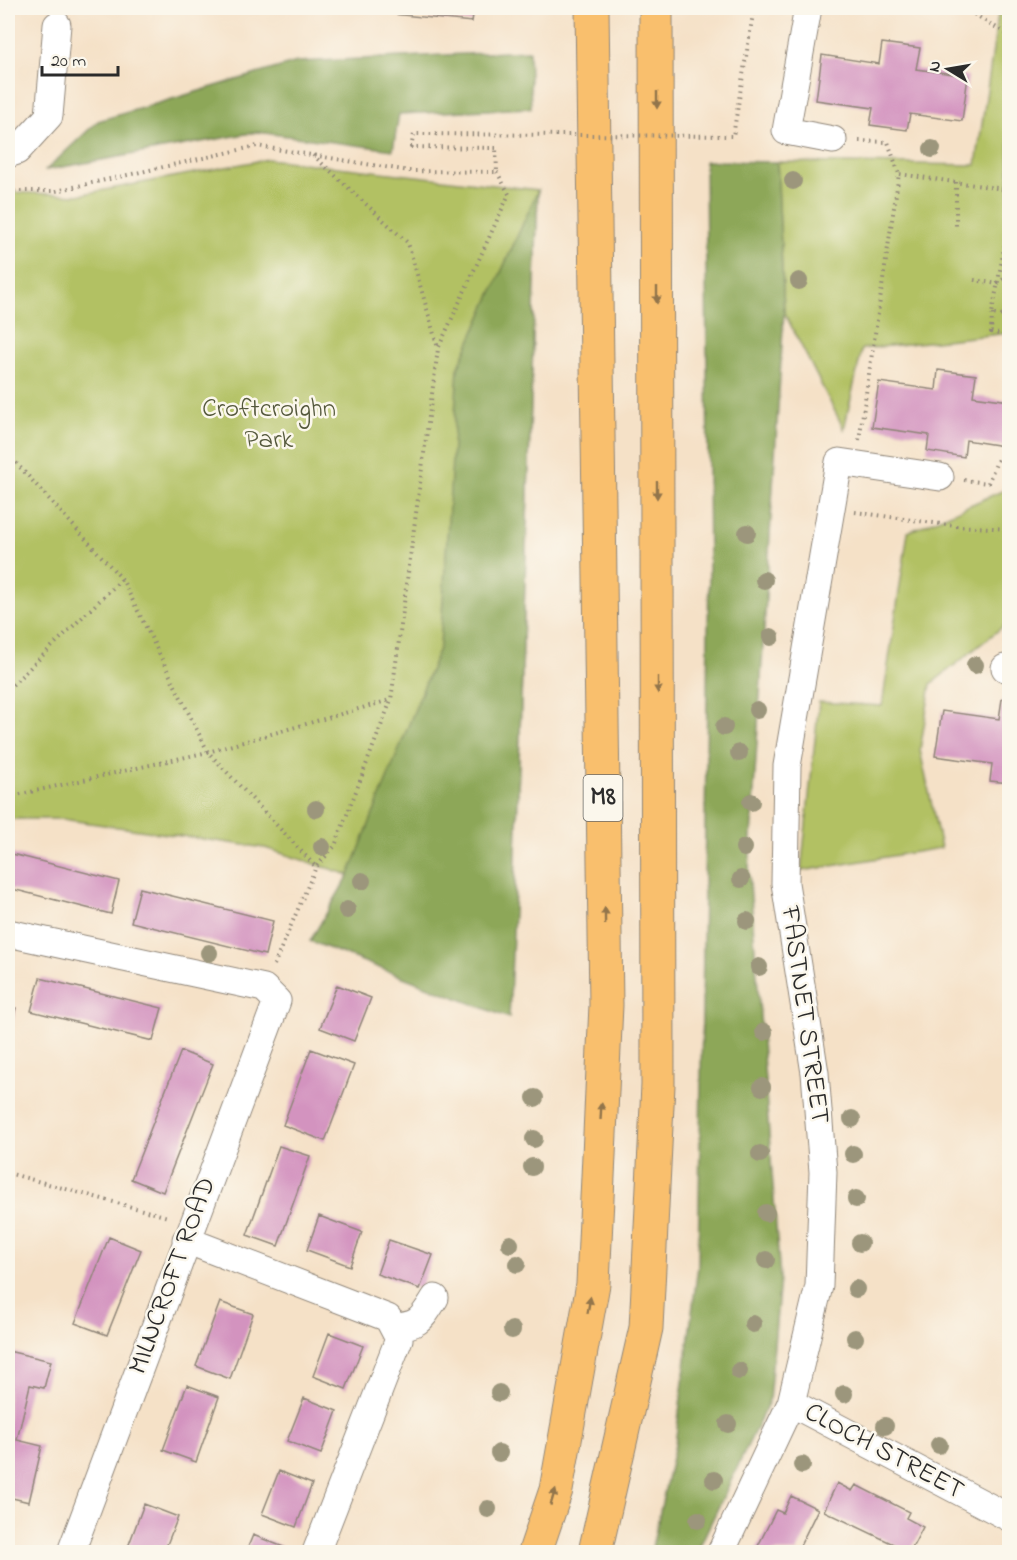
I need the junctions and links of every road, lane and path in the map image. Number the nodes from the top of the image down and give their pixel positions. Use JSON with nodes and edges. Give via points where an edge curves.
{"nodes":[{"id":1,"x":657,"y":8,"type":"edge"},
{"id":2,"x":754,"y":8,"type":"edge"},
{"id":3,"x":808,"y":8,"type":"edge"},
{"id":4,"x":964,"y":8,"type":"edge"},
{"id":5,"x":591,"y":17,"type":"edge"},
{"id":6,"x":57,"y":25,"type":"dead end"},
{"id":7,"x":1010,"y":36,"type":"edge"},
{"id":8,"x":833,"y":140,"type":"joint"},
{"id":9,"x":8,"y":154,"type":"edge"},
{"id":10,"x":313,"y":155,"type":"junction"},
{"id":11,"x":497,"y":172,"type":"junction"},
{"id":12,"x":899,"y":174,"type":"junction"},
{"id":13,"x":956,"y":182,"type":"junction"},
{"id":14,"x":1010,"y":190,"type":"edge"},
{"id":15,"x":8,"y":191,"type":"edge"},
{"id":16,"x":1010,"y":216,"type":"edge"},
{"id":17,"x":956,"y":230,"type":"dead end"},
{"id":18,"x":1010,"y":274,"type":"edge"},
{"id":19,"x":974,"y":280,"type":"dead end"},
{"id":20,"x":997,"y":284,"type":"junction"},
{"id":21,"x":992,"y":314,"type":"junction"},
{"id":22,"x":1010,"y":317,"type":"edge"},
{"id":23,"x":1010,"y":337,"type":"edge"},
{"id":24,"x":438,"y":349,"type":"junction"},
{"id":25,"x":8,"y":454,"type":"edge"},
{"id":26,"x":1010,"y":459,"type":"edge"},
{"id":27,"x":847,"y":463,"type":"junction"},
{"id":28,"x":940,"y":477,"type":"joint"},
{"id":29,"x":831,"y":509,"type":"junction"},
{"id":30,"x":1010,"y":529,"type":"edge"},
{"id":31,"x":122,"y":579,"type":"junction"},
{"id":32,"x":8,"y":689,"type":"edge"},
{"id":33,"x":391,"y":700,"type":"junction"},
{"id":34,"x":208,"y":752,"type":"junction"},
{"id":35,"x":1004,"y":796,"type":"dead end"},
{"id":36,"x":8,"y":797,"type":"edge"},
{"id":37,"x":1010,"y":797,"type":"edge"},
{"id":38,"x":316,"y":867,"type":"junction"},
{"id":39,"x":8,"y":933,"type":"edge"},
{"id":40,"x":271,"y":994,"type":"junction"},
{"id":41,"x":8,"y":1173,"type":"edge"},
{"id":42,"x":189,"y":1232,"type":"junction"},
{"id":43,"x":435,"y":1298,"type":"dead end"},
{"id":44,"x":393,"y":1327,"type":"junction"},
{"id":45,"x":791,"y":1403,"type":"junction"},
{"id":46,"x":1010,"y":1518,"type":"edge"},
{"id":47,"x":71,"y":1552,"type":"edge"},
{"id":48,"x":316,"y":1552,"type":"edge"},
{"id":49,"x":535,"y":1552,"type":"edge"},
{"id":50,"x":595,"y":1552,"type":"edge"},
{"id":51,"x":721,"y":1552,"type":"edge"}],
"edges":[{"from":1,"to":50,"type":"highway","number":"M8","one_way":true,"via":[[658,1085],[646,1328]]},
{"from":2,"to":11,"type":"path","bridge":true,"via":[[733,136],[414,134],[411,147],[496,148]]},
{"from":3,"to":8,"type":"street","via":[[786,131]]},
{"from":4,"to":7,"type":"path"},
{"from":49,"to":5,"type":"highway","number":"M8","one_way":true,"via":[[556,1490],[593,1284],[606,1005]]},
{"from":6,"to":9,"type":"street","via":[[49,116],[17,151]]},
{"from":8,"to":12,"type":"path","via":[[888,142]]},
{"from":10,"to":11,"type":"path","via":[[409,171]]},
{"from":10,"to":15,"type":"path","via":[[257,146],[56,191]]},
{"from":10,"to":24,"type":"path","via":[[408,243]]},
{"from":11,"to":24,"type":"path","via":[[509,194]]},
{"from":12,"to":13,"type":"path"},
{"from":12,"to":27,"type":"path"},
{"from":13,"to":14,"type":"path"},
{"from":13,"to":17,"type":"path"},
{"from":16,"to":20,"type":"path"},
{"from":18,"to":20,"type":"path"},
{"from":19,"to":20,"type":"path"},
{"from":20,"to":21,"type":"path"},
{"from":21,"to":22,"type":"path"},
{"from":21,"to":23,"type":"path","via":[[991,332]]},
{"from":24,"to":33,"type":"path"},
{"from":25,"to":31,"type":"path"},
{"from":26,"to":28,"type":"path","via":[[998,459],[988,483]]},
{"from":27,"to":28,"type":"street"},
{"from":27,"to":29,"type":"street","name":"FASTNET STREET"},
{"from":29,"to":30,"type":"path","via":[[955,526]]},
{"from":29,"to":45,"type":"street","name":"FASTNET STREET","via":[[788,766],[786,883],[815,1073],[823,1172],[819,1286]]},
{"from":31,"to":32,"type":"path"},
{"from":31,"to":34,"type":"path"},
{"from":33,"to":34,"type":"path"},
{"from":33,"to":38,"type":"path","via":[[335,846]]},
{"from":34,"to":36,"type":"path"},
{"from":34,"to":38,"type":"path"},
{"from":35,"to":37,"type":"path"},
{"from":38,"to":40,"type":"path"},
{"from":39,"to":40,"type":"street"},
{"from":40,"to":42,"type":"street","name":"MILNCROFT ROAD"},
{"from":41,"to":42,"type":"path"},
{"from":42,"to":44,"type":"street","via":[[388,1318]]},
{"from":42,"to":47,"type":"street","name":"MILNCROFT ROAD"},
{"from":43,"to":44,"type":"street","via":[[420,1320],[411,1326]]},
{"from":44,"to":48,"type":"street","via":[[399,1339]]},
{"from":45,"to":46,"type":"street","name":"CLOCH STREET"},
{"from":45,"to":51,"type":"street","name":"FASTNET STREET"}]}
